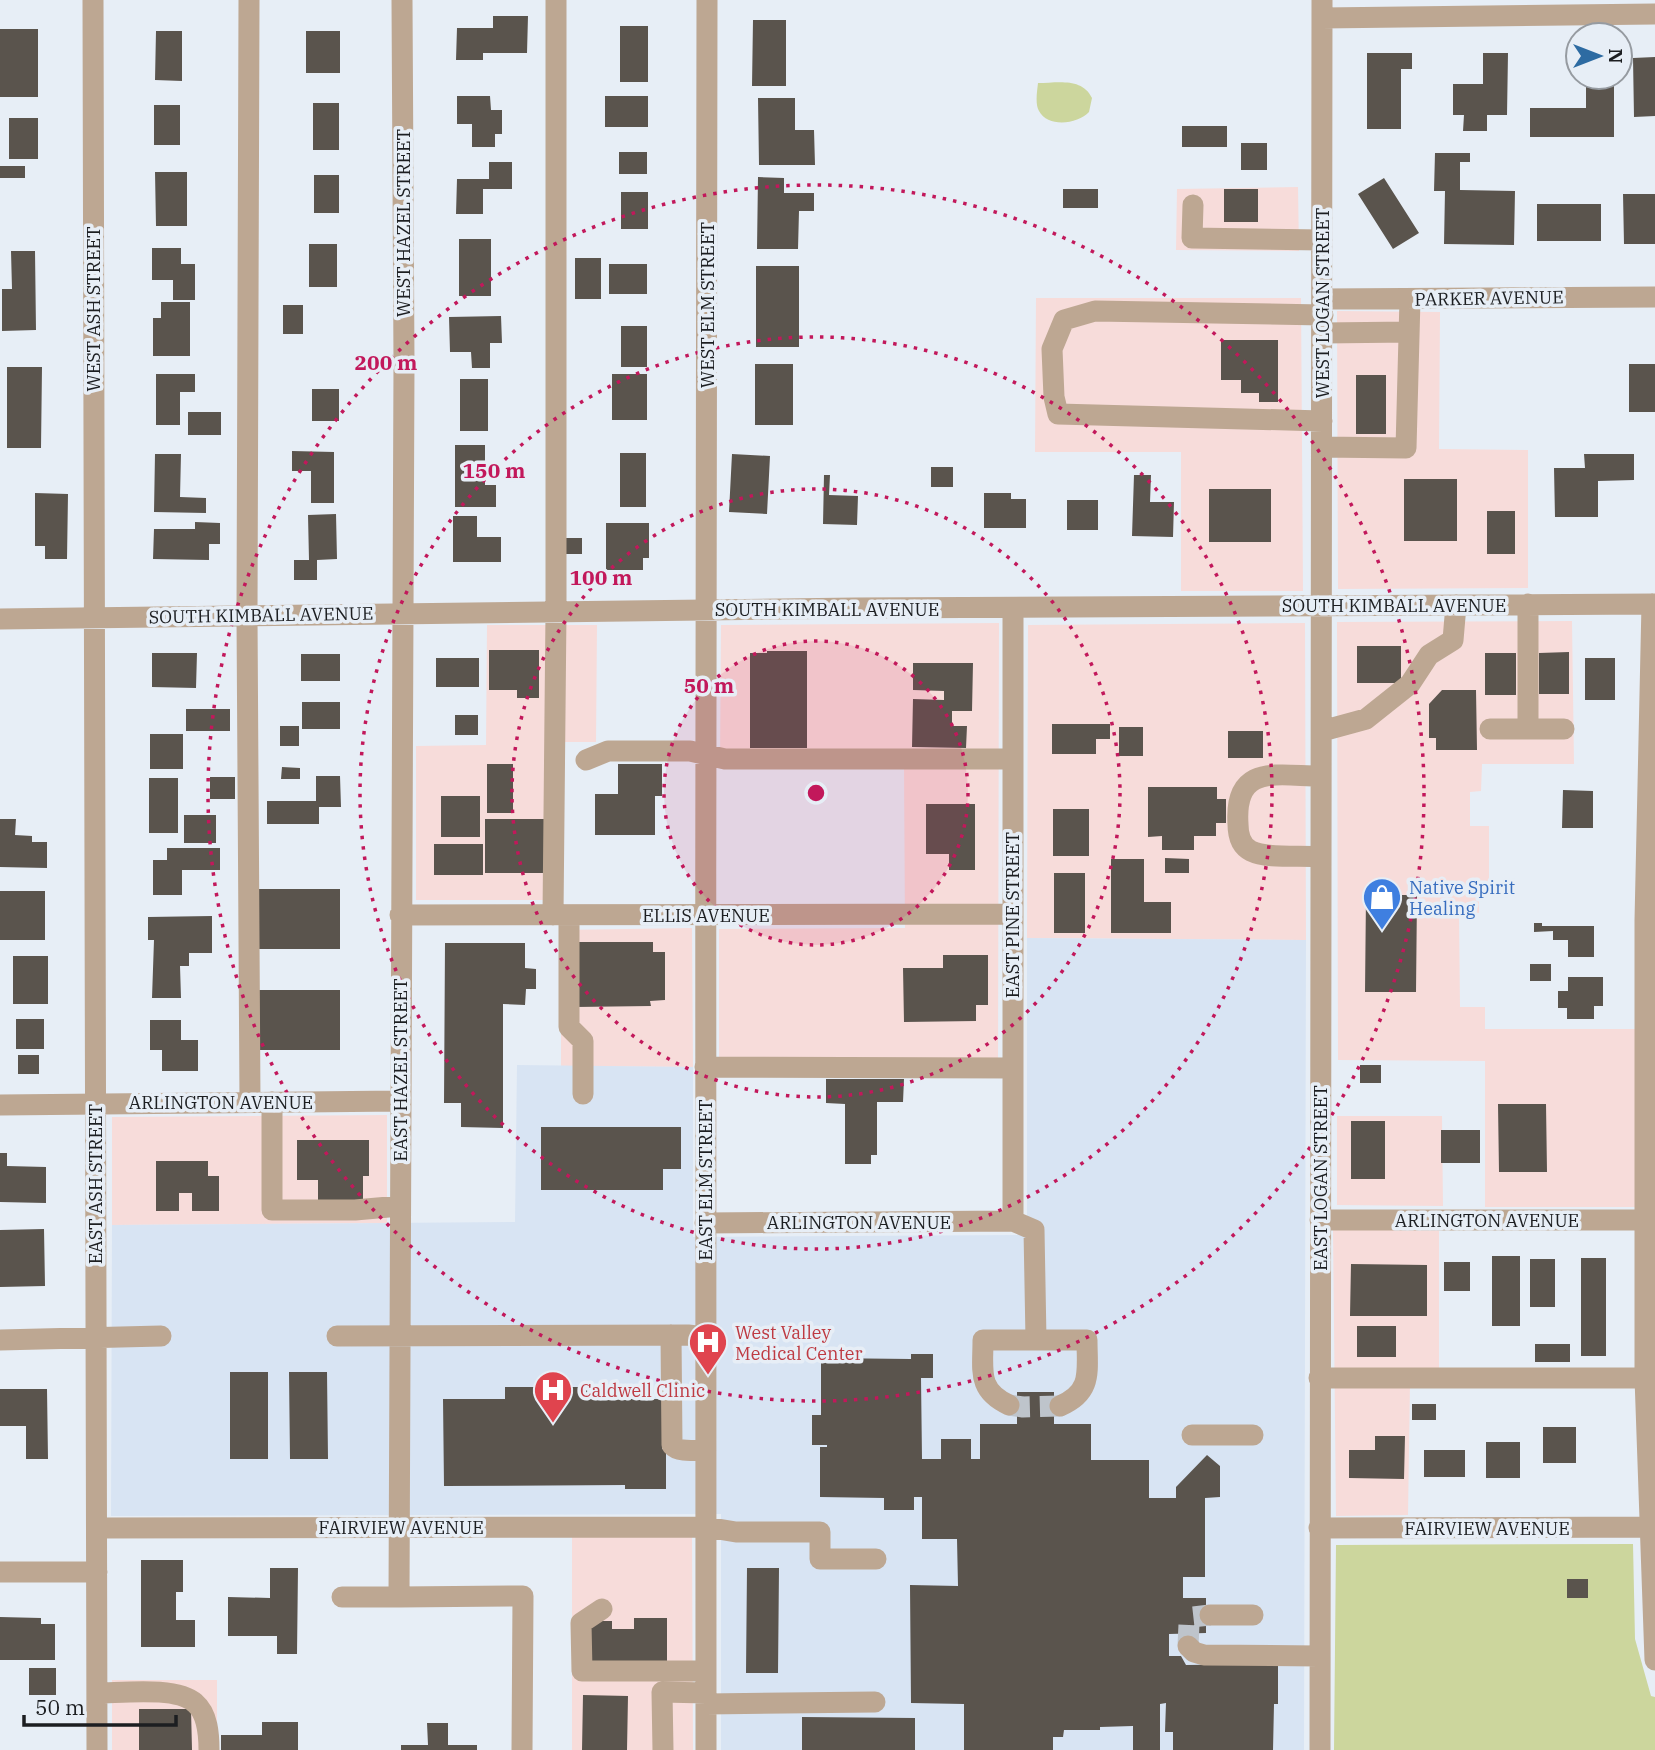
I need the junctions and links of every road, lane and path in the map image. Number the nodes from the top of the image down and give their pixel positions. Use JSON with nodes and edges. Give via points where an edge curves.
{"nodes":[{"id":1,"x":93,"y":0,"type":"edge"},
{"id":2,"x":249,"y":0,"type":"edge"},
{"id":3,"x":402,"y":0,"type":"edge"},
{"id":4,"x":556,"y":0,"type":"edge"},
{"id":5,"x":706,"y":0,"type":"edge"},
{"id":6,"x":1322,"y":9,"type":"edge"},
{"id":7,"x":1655,"y":14,"type":"edge"},
{"id":8,"x":1193,"y":205,"type":"dead end"},
{"id":9,"x":1322,"y":240,"type":"junction"},
{"id":10,"x":1655,"y":296,"type":"edge"},
{"id":11,"x":1410,"y":299,"type":"junction"},
{"id":12,"x":1323,"y":316,"type":"junction"},
{"id":13,"x":1409,"y":332,"type":"junction"},
{"id":14,"x":1322,"y":421,"type":"junction"},
{"id":15,"x":1322,"y":447,"type":"junction"},
{"id":16,"x":1528,"y":604,"type":"junction"},
{"id":17,"x":1654,"y":604,"type":"edge"},
{"id":18,"x":1456,"y":605,"type":"junction"},
{"id":19,"x":1322,"y":606,"type":"junction"},
{"id":20,"x":1013,"y":608,"type":"junction"},
{"id":21,"x":706,"y":610,"type":"junction"},
{"id":22,"x":556,"y":612,"type":"junction"},
{"id":23,"x":402,"y":613,"type":"junction"},
{"id":24,"x":247,"y":616,"type":"junction"},
{"id":25,"x":93,"y":618,"type":"junction"},
{"id":26,"x":0,"y":619,"type":"edge"},
{"id":27,"x":1490,"y":729,"type":"dead end"},
{"id":28,"x":1528,"y":729,"type":"junction"},
{"id":29,"x":1563,"y":729,"type":"dead end"},
{"id":30,"x":1322,"y":732,"type":"junction"},
{"id":31,"x":706,"y":755,"type":"junction"},
{"id":32,"x":1652,"y":755,"type":"edge"},
{"id":33,"x":1013,"y":759,"type":"junction"},
{"id":34,"x":586,"y":760,"type":"dead end"},
{"id":35,"x":1321,"y":776,"type":"junction"},
{"id":36,"x":1321,"y":858,"type":"junction"},
{"id":37,"x":1012,"y":914,"type":"junction"},
{"id":38,"x":400,"y":915,"type":"junction"},
{"id":39,"x":561,"y":915,"type":"junction"},
{"id":40,"x":704,"y":915,"type":"junction"},
{"id":41,"x":1650,"y":921,"type":"edge"},
{"id":42,"x":1650,"y":1065,"type":"edge"},
{"id":43,"x":705,"y":1067,"type":"junction"},
{"id":44,"x":1012,"y":1068,"type":"junction"},
{"id":45,"x":583,"y":1094,"type":"dead end"},
{"id":46,"x":400,"y":1101,"type":"junction"},
{"id":47,"x":250,"y":1102,"type":"junction"},
{"id":48,"x":272,"y":1102,"type":"junction"},
{"id":49,"x":96,"y":1104,"type":"junction"},
{"id":50,"x":0,"y":1105,"type":"edge"},
{"id":51,"x":400,"y":1206,"type":"junction"},
{"id":52,"x":1320,"y":1220,"type":"junction"},
{"id":53,"x":1650,"y":1220,"type":"edge"},
{"id":54,"x":1013,"y":1221,"type":"junction"},
{"id":55,"x":705,"y":1223,"type":"junction"},
{"id":56,"x":671,"y":1335,"type":"junction"},
{"id":57,"x":161,"y":1336,"type":"dead end"},
{"id":58,"x":337,"y":1336,"type":"dead end"},
{"id":59,"x":400,"y":1337,"type":"junction"},
{"id":60,"x":705,"y":1337,"type":"junction"},
{"id":61,"x":96,"y":1338,"type":"junction"},
{"id":62,"x":1036,"y":1339,"type":"junction"},
{"id":63,"x":0,"y":1340,"type":"edge"},
{"id":64,"x":1319,"y":1378,"type":"junction"},
{"id":65,"x":1650,"y":1378,"type":"edge"},
{"id":66,"x":1009,"y":1405,"type":"tunnel mouth"},
{"id":67,"x":1059,"y":1406,"type":"tunnel mouth"},
{"id":68,"x":1192,"y":1435,"type":"dead end"},
{"id":69,"x":1253,"y":1435,"type":"dead end"},
{"id":70,"x":706,"y":1450,"type":"junction"},
{"id":71,"x":401,"y":1527,"type":"junction"},
{"id":72,"x":706,"y":1527,"type":"junction"},
{"id":73,"x":1653,"y":1527,"type":"edge"},
{"id":74,"x":97,"y":1528,"type":"junction"},
{"id":75,"x":1319,"y":1528,"type":"junction"},
{"id":76,"x":876,"y":1559,"type":"dead end"},
{"id":77,"x":0,"y":1572,"type":"edge"},
{"id":78,"x":97,"y":1572,"type":"junction"},
{"id":79,"x":342,"y":1597,"type":"dead end"},
{"id":80,"x":399,"y":1597,"type":"junction"},
{"id":81,"x":602,"y":1609,"type":"dead end"},
{"id":82,"x":1210,"y":1615,"type":"tunnel mouth"},
{"id":83,"x":1253,"y":1615,"type":"dead end"},
{"id":84,"x":1188,"y":1646,"type":"dead end"},
{"id":85,"x":1319,"y":1656,"type":"junction"},
{"id":86,"x":1655,"y":1660,"type":"edge"},
{"id":87,"x":706,"y":1671,"type":"junction"},
{"id":88,"x":97,"y":1693,"type":"junction"},
{"id":89,"x":706,"y":1698,"type":"junction"},
{"id":90,"x":875,"y":1702,"type":"dead end"},
{"id":91,"x":97,"y":1750,"type":"edge"},
{"id":92,"x":209,"y":1750,"type":"edge"},
{"id":93,"x":522,"y":1750,"type":"edge"},
{"id":94,"x":663,"y":1750,"type":"edge"},
{"id":95,"x":706,"y":1750,"type":"edge"},
{"id":96,"x":1320,"y":1750,"type":"edge"}],
"edges":[{"from":1,"to":25,"type":"street","name":"WEST ASH STREET"},
{"from":2,"to":24,"type":"street"},
{"from":3,"to":23,"type":"street","name":"WEST HAZEL STREET"},
{"from":4,"to":22,"type":"street"},
{"from":5,"to":21,"type":"street","name":"WEST ELM STREET"},
{"from":6,"to":7,"type":"street"},
{"from":6,"to":9,"type":"street","name":"WEST LOGAN STREET"},
{"from":8,"to":9,"type":"street","via":[[1192,238]]},
{"from":9,"to":12,"type":"street","name":"WEST LOGAN STREET"},
{"from":10,"to":11,"type":"street","name":"PARKER AVENUE"},
{"from":11,"to":12,"type":"street","name":"PARKER AVENUE"},
{"from":11,"to":13,"type":"street"},
{"from":12,"to":13,"type":"street"},
{"from":12,"to":14,"type":"street","name":"WEST LOGAN STREET"},
{"from":12,"to":14,"type":"street","via":[[1095,311],[1064,320],[1052,349],[1058,414]]},
{"from":13,"to":15,"type":"street","via":[[1406,448]]},
{"from":14,"to":15,"type":"street","name":"WEST LOGAN STREET"},
{"from":15,"to":19,"type":"street","name":"WEST LOGAN STREET"},
{"from":16,"to":17,"type":"street","name":"SOUTH KIMBALL AVENUE"},
{"from":16,"to":18,"type":"street","name":"SOUTH KIMBALL AVENUE"},
{"from":16,"to":28,"type":"street"},
{"from":17,"to":32,"type":"street"},
{"from":18,"to":19,"type":"street","name":"SOUTH KIMBALL AVENUE"},
{"from":18,"to":30,"type":"street","via":[[1453,640],[1429,655],[1410,684],[1366,719]]},
{"from":19,"to":20,"type":"street","name":"SOUTH KIMBALL AVENUE"},
{"from":19,"to":30,"type":"street","name":"EAST LOGAN STREET"},
{"from":20,"to":21,"type":"street","name":"SOUTH KIMBALL AVENUE"},
{"from":20,"to":33,"type":"street","name":"EAST PINE STREET"},
{"from":21,"to":22,"type":"street","name":"SOUTH KIMBALL AVENUE"},
{"from":21,"to":31,"type":"street","name":"EAST ELM STREET"},
{"from":22,"to":23,"type":"street","name":"SOUTH KIMBALL AVENUE"},
{"from":22,"to":39,"type":"street"},
{"from":23,"to":24,"type":"street","name":"SOUTH KIMBALL AVENUE"},
{"from":23,"to":38,"type":"street","name":"EAST HAZEL STREET"},
{"from":24,"to":25,"type":"street","name":"SOUTH KIMBALL AVENUE"},
{"from":24,"to":47,"type":"street"},
{"from":25,"to":26,"type":"street","name":"SOUTH KIMBALL AVENUE"},
{"from":25,"to":49,"type":"street","name":"EAST ASH STREET"},
{"from":27,"to":28,"type":"street"},
{"from":28,"to":29,"type":"street"},
{"from":30,"to":35,"type":"street","name":"EAST LOGAN STREET"},
{"from":31,"to":33,"type":"street","via":[[725,759]]},
{"from":31,"to":34,"type":"street","via":[[608,751]]},
{"from":31,"to":40,"type":"street","name":"EAST ELM STREET"},
{"from":32,"to":41,"type":"street"},
{"from":33,"to":37,"type":"street","name":"EAST PINE STREET"},
{"from":35,"to":36,"type":"street","name":"EAST LOGAN STREET"},
{"from":35,"to":36,"type":"street","via":[[1255,779],[1239,798],[1237,816],[1238,834],[1255,853]]},
{"from":36,"to":52,"type":"street","name":"EAST LOGAN STREET"},
{"from":37,"to":40,"type":"street","name":"ELLIS AVENUE"},
{"from":37,"to":44,"type":"street","name":"EAST PINE STREET"},
{"from":38,"to":39,"type":"street","name":"ELLIS AVENUE"},
{"from":38,"to":46,"type":"street","name":"EAST HAZEL STREET"},
{"from":39,"to":40,"type":"street","name":"ELLIS AVENUE"},
{"from":39,"to":45,"type":"street","via":[[569,1027],[583,1041]]},
{"from":40,"to":43,"type":"street","name":"EAST ELM STREET"},
{"from":41,"to":42,"type":"street"},
{"from":42,"to":53,"type":"street"},
{"from":43,"to":44,"type":"street"},
{"from":43,"to":55,"type":"street","name":"EAST ELM STREET"},
{"from":44,"to":54,"type":"street","name":"EAST PINE STREET"},
{"from":46,"to":48,"type":"street","name":"ARLINGTON AVENUE"},
{"from":46,"to":51,"type":"street","name":"EAST HAZEL STREET"},
{"from":47,"to":48,"type":"street","name":"ARLINGTON AVENUE"},
{"from":47,"to":49,"type":"street","name":"ARLINGTON AVENUE"},
{"from":48,"to":51,"type":"street","via":[[272,1210]]},
{"from":49,"to":50,"type":"street","name":"ARLINGTON AVENUE"},
{"from":49,"to":61,"type":"street","name":"EAST ASH STREET"},
{"from":51,"to":59,"type":"street","name":"EAST HAZEL STREET"},
{"from":52,"to":53,"type":"street","name":"ARLINGTON AVENUE"},
{"from":52,"to":64,"type":"street","name":"EAST LOGAN STREET"},
{"from":53,"to":65,"type":"street"},
{"from":54,"to":55,"type":"street","name":"ARLINGTON AVENUE"},
{"from":54,"to":62,"type":"street","via":[[1034,1230]]},
{"from":55,"to":60,"type":"street","name":"EAST ELM STREET"},
{"from":56,"to":59,"type":"street"},
{"from":56,"to":60,"type":"street"},
{"from":56,"to":70,"type":"street","via":[[672,1445],[681,1450]]},
{"from":57,"to":61,"type":"street"},
{"from":58,"to":59,"type":"street"},
{"from":59,"to":71,"type":"street","name":"EAST HAZEL STREET"},
{"from":60,"to":70,"type":"street","name":"EAST ELM STREET"},
{"from":61,"to":63,"type":"street"},
{"from":61,"to":74,"type":"street","name":"EAST ASH STREET"},
{"from":62,"to":66,"type":"street","via":[[983,1340],[986,1386],[994,1398]]},
{"from":62,"to":67,"type":"street","via":[[1087,1340],[1082,1391]]},
{"from":64,"to":65,"type":"street"},
{"from":64,"to":75,"type":"street","name":"EAST LOGAN STREET"},
{"from":65,"to":73,"type":"street"},
{"from":68,"to":69,"type":"street"},
{"from":70,"to":72,"type":"street","name":"EAST ELM STREET"},
{"from":71,"to":72,"type":"street","name":"FAIRVIEW AVENUE"},
{"from":71,"to":74,"type":"street","name":"FAIRVIEW AVENUE"},
{"from":71,"to":80,"type":"street","name":"EAST HAZEL STREET"},
{"from":72,"to":76,"type":"street","name":"FAIRVIEW AVENUE","via":[[736,1532],[820,1532],[820,1559]]},
{"from":72,"to":87,"type":"street","name":"EAST ELM STREET"},
{"from":73,"to":75,"type":"street","name":"FAIRVIEW AVENUE"},
{"from":73,"to":86,"type":"street"},
{"from":74,"to":78,"type":"street","name":"EAST ASH STREET"},
{"from":75,"to":85,"type":"street","name":"EAST LOGAN STREET"},
{"from":77,"to":78,"type":"street"},
{"from":78,"to":88,"type":"street","name":"EAST ASH STREET"},
{"from":79,"to":80,"type":"street"},
{"from":80,"to":93,"type":"street","via":[[523,1596]]},
{"from":81,"to":87,"type":"street","via":[[581,1623],[582,1671]]},
{"from":82,"to":83,"type":"street"},
{"from":84,"to":85,"type":"street","via":[[1204,1655]]},
{"from":85,"to":96,"type":"street","name":"EAST LOGAN STREET"},
{"from":87,"to":89,"type":"street","name":"EAST ELM STREET"},
{"from":88,"to":91,"type":"street","name":"EAST ASH STREET"},
{"from":88,"to":92,"type":"street","via":[[161,1693],[186,1698],[205,1719]]},
{"from":89,"to":90,"type":"street"},
{"from":89,"to":94,"type":"street","via":[[662,1692]]},
{"from":89,"to":95,"type":"street","name":"EAST ELM STREET"}]}
